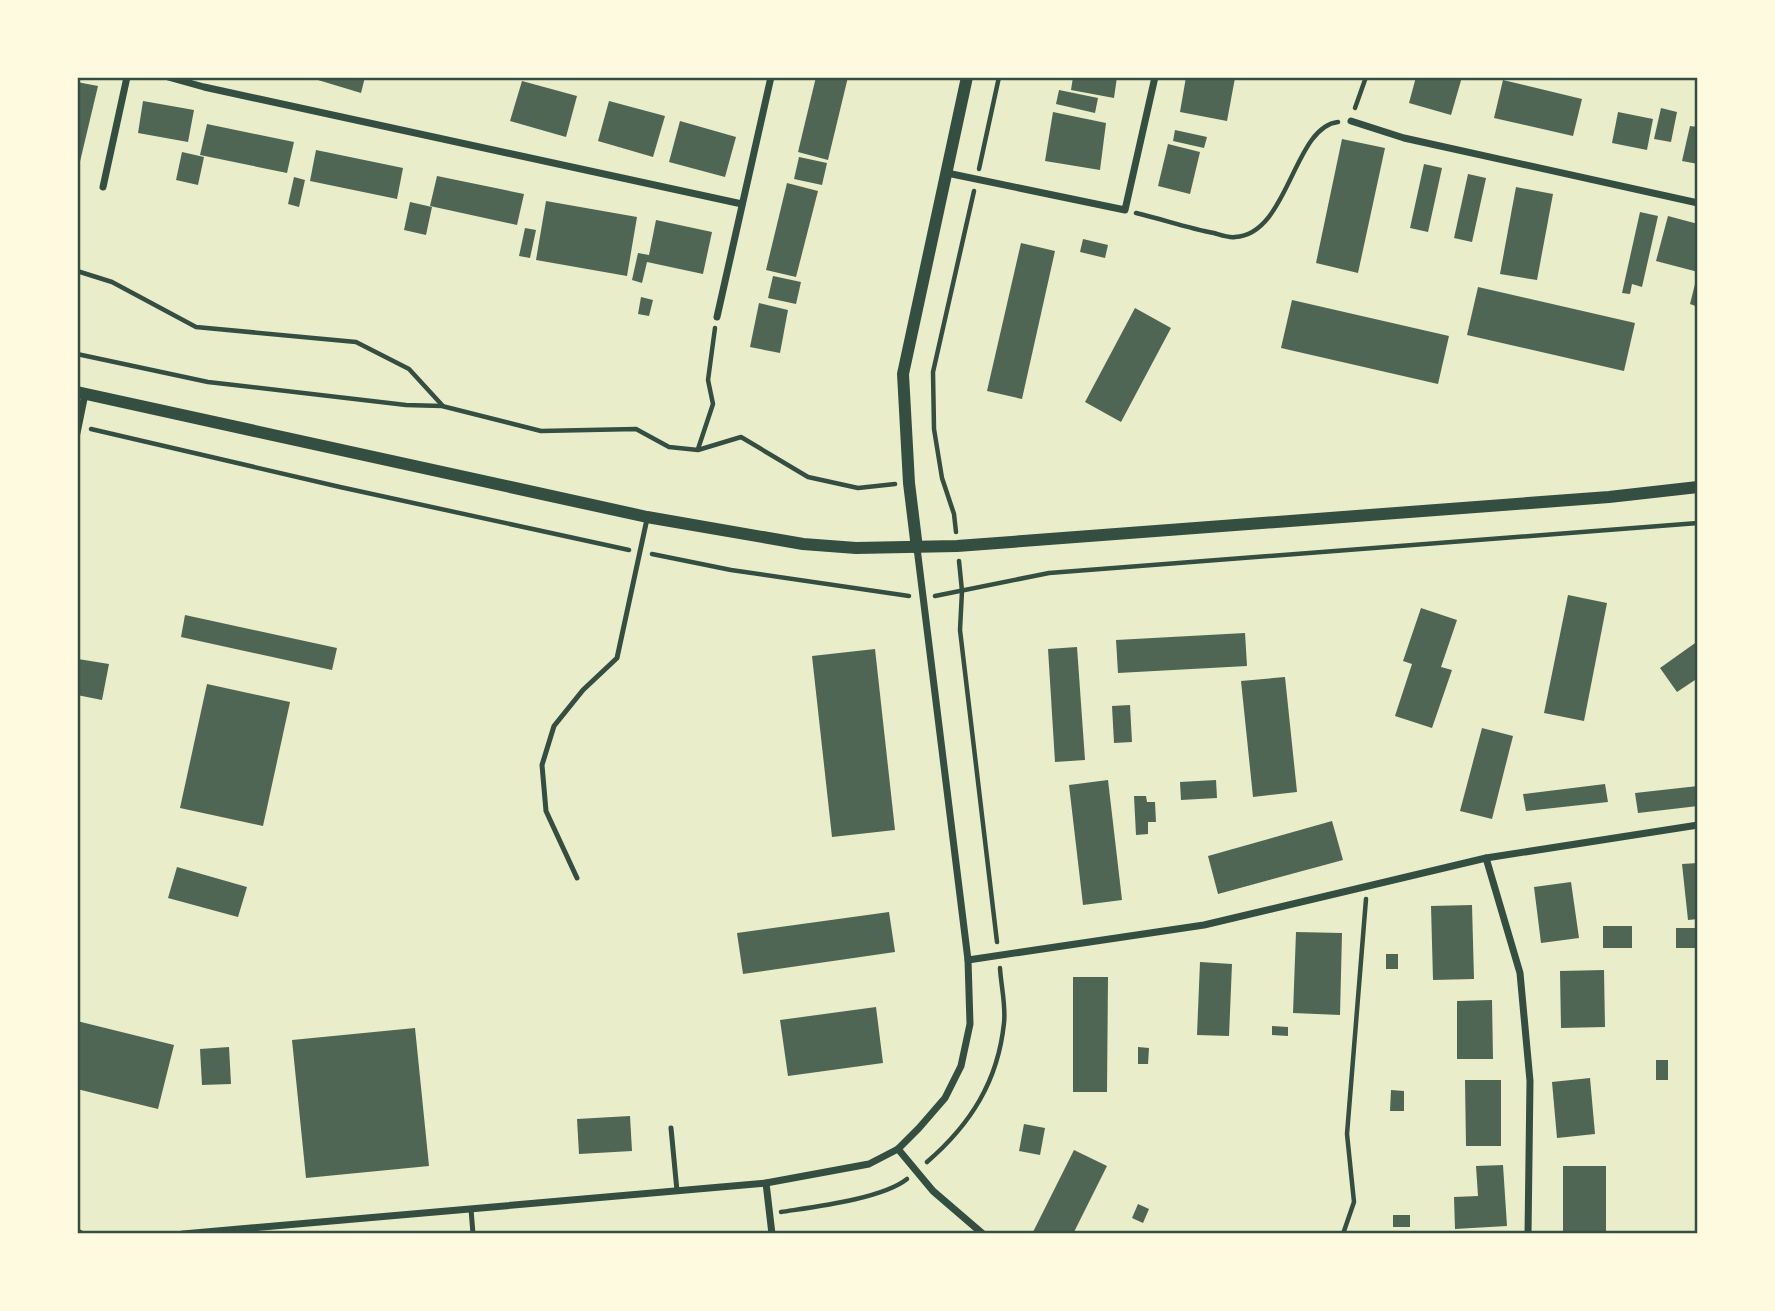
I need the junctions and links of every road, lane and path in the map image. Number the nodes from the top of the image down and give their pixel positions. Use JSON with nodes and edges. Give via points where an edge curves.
{"nodes":[{"id":1,"x":127,"y":77,"type":"edge"},
{"id":2,"x":168,"y":77,"type":"edge"},
{"id":3,"x":771,"y":77,"type":"edge"},
{"id":4,"x":967,"y":77,"type":"edge"},
{"id":5,"x":999,"y":77,"type":"edge"},
{"id":6,"x":1155,"y":77,"type":"edge"},
{"id":7,"x":1366,"y":77,"type":"edge"},
{"id":8,"x":1351,"y":121,"type":"junction"},
{"id":9,"x":947,"y":173,"type":"junction"},
{"id":10,"x":977,"y":180,"type":"junction"},
{"id":11,"x":103,"y":187,"type":"dead end"},
{"id":12,"x":1698,"y":203,"type":"edge"},
{"id":13,"x":742,"y":204,"type":"junction"},
{"id":14,"x":1125,"y":210,"type":"junction"},
{"id":15,"x":77,"y":271,"type":"edge"},
{"id":16,"x":717,"y":317,"type":"joint"},
{"id":17,"x":77,"y":354,"type":"edge"},
{"id":18,"x":81,"y":393,"type":"edge"},
{"id":19,"x":442,"y":406,"type":"junction"},
{"id":20,"x":77,"y":433,"type":"edge"},
{"id":21,"x":698,"y":450,"type":"junction"},
{"id":22,"x":909,"y":483,"type":"junction"},
{"id":23,"x":1698,"y":487,"type":"edge"},
{"id":24,"x":647,"y":517,"type":"junction"},
{"id":25,"x":957,"y":546,"type":"junction"},
{"id":26,"x":917,"y":548,"type":"junction"},
{"id":27,"x":962,"y":591,"type":"dead end"},
{"id":28,"x":1698,"y":825,"type":"edge"},
{"id":29,"x":1486,"y":858,"type":"junction"},
{"id":30,"x":577,"y":878,"type":"dead end"},
{"id":31,"x":1367,"y":887,"type":"junction"},
{"id":32,"x":968,"y":960,"type":"junction"},
{"id":33,"x":671,"y":1128,"type":"dead end"},
{"id":34,"x":898,"y":1149,"type":"junction"},
{"id":35,"x":766,"y":1183,"type":"junction"},
{"id":36,"x":677,"y":1191,"type":"junction"},
{"id":37,"x":471,"y":1209,"type":"junction"},
{"id":38,"x":185,"y":1234,"type":"edge"},
{"id":39,"x":474,"y":1234,"type":"edge"},
{"id":40,"x":772,"y":1234,"type":"edge"},
{"id":41,"x":983,"y":1234,"type":"edge"},
{"id":42,"x":1343,"y":1234,"type":"edge"},
{"id":43,"x":1528,"y":1234,"type":"edge"}],
"edges":[{"from":1,"to":11,"type":"street"},
{"from":2,"to":13,"type":"street"},
{"from":3,"to":13,"type":"street"},
{"from":4,"to":9,"type":"street"},
{"from":5,"to":10,"type":"path"},
{"from":6,"to":14,"type":"street"},
{"from":7,"to":8,"type":"path"},
{"from":8,"to":12,"type":"street","via":[[1404,138]]},
{"from":8,"to":14,"type":"path","via":[[1334,122],[1308,142],[1287,191],[1255,230],[1236,237],[1188,229]]},
{"from":9,"to":10,"type":"street"},
{"from":9,"to":22,"type":"street","via":[[903,374]]},
{"from":10,"to":14,"type":"street"},
{"from":10,"to":25,"type":"path","via":[[933,372],[934,429]]},
{"from":13,"to":16,"type":"street"},
{"from":15,"to":19,"type":"path","via":[[112,282],[197,327],[356,342],[409,369]]},
{"from":16,"to":21,"type":"path","via":[[708,380],[713,404]]},
{"from":17,"to":19,"type":"path","via":[[208,382]]},
{"from":18,"to":20,"type":"street"},
{"from":18,"to":24,"type":"street"},
{"from":19,"to":21,"type":"path","via":[[541,431],[636,429],[669,447]]},
{"from":21,"to":22,"type":"path","via":[[741,437],[808,477],[858,488]]},
{"from":22,"to":26,"type":"street"},
{"from":23,"to":25,"type":"street"},
{"from":24,"to":26,"type":"street","via":[[803,544]]},
{"from":24,"to":30,"type":"lane","via":[[617,658],[554,726],[542,765],[547,811]]},
{"from":25,"to":26,"type":"street"},
{"from":25,"to":27,"type":"path"},
{"from":26,"to":32,"type":"street"},
{"from":28,"to":29,"type":"street"},
{"from":29,"to":31,"type":"street"},
{"from":29,"to":43,"type":"street","via":[[1520,973],[1530,1081]]},
{"from":31,"to":32,"type":"street","via":[[1204,925]]},
{"from":31,"to":42,"type":"path","via":[[1348,1134],[1354,1202]]},
{"from":32,"to":34,"type":"street","via":[[970,1024],[961,1066],[945,1098]]},
{"from":33,"to":36,"type":"lane"},
{"from":34,"to":35,"type":"street","via":[[869,1164]]},
{"from":34,"to":41,"type":"street","via":[[933,1191]]},
{"from":35,"to":36,"type":"street"},
{"from":35,"to":40,"type":"street"},
{"from":36,"to":37,"type":"street"},
{"from":37,"to":38,"type":"street"},
{"from":37,"to":39,"type":"lane"}]}
